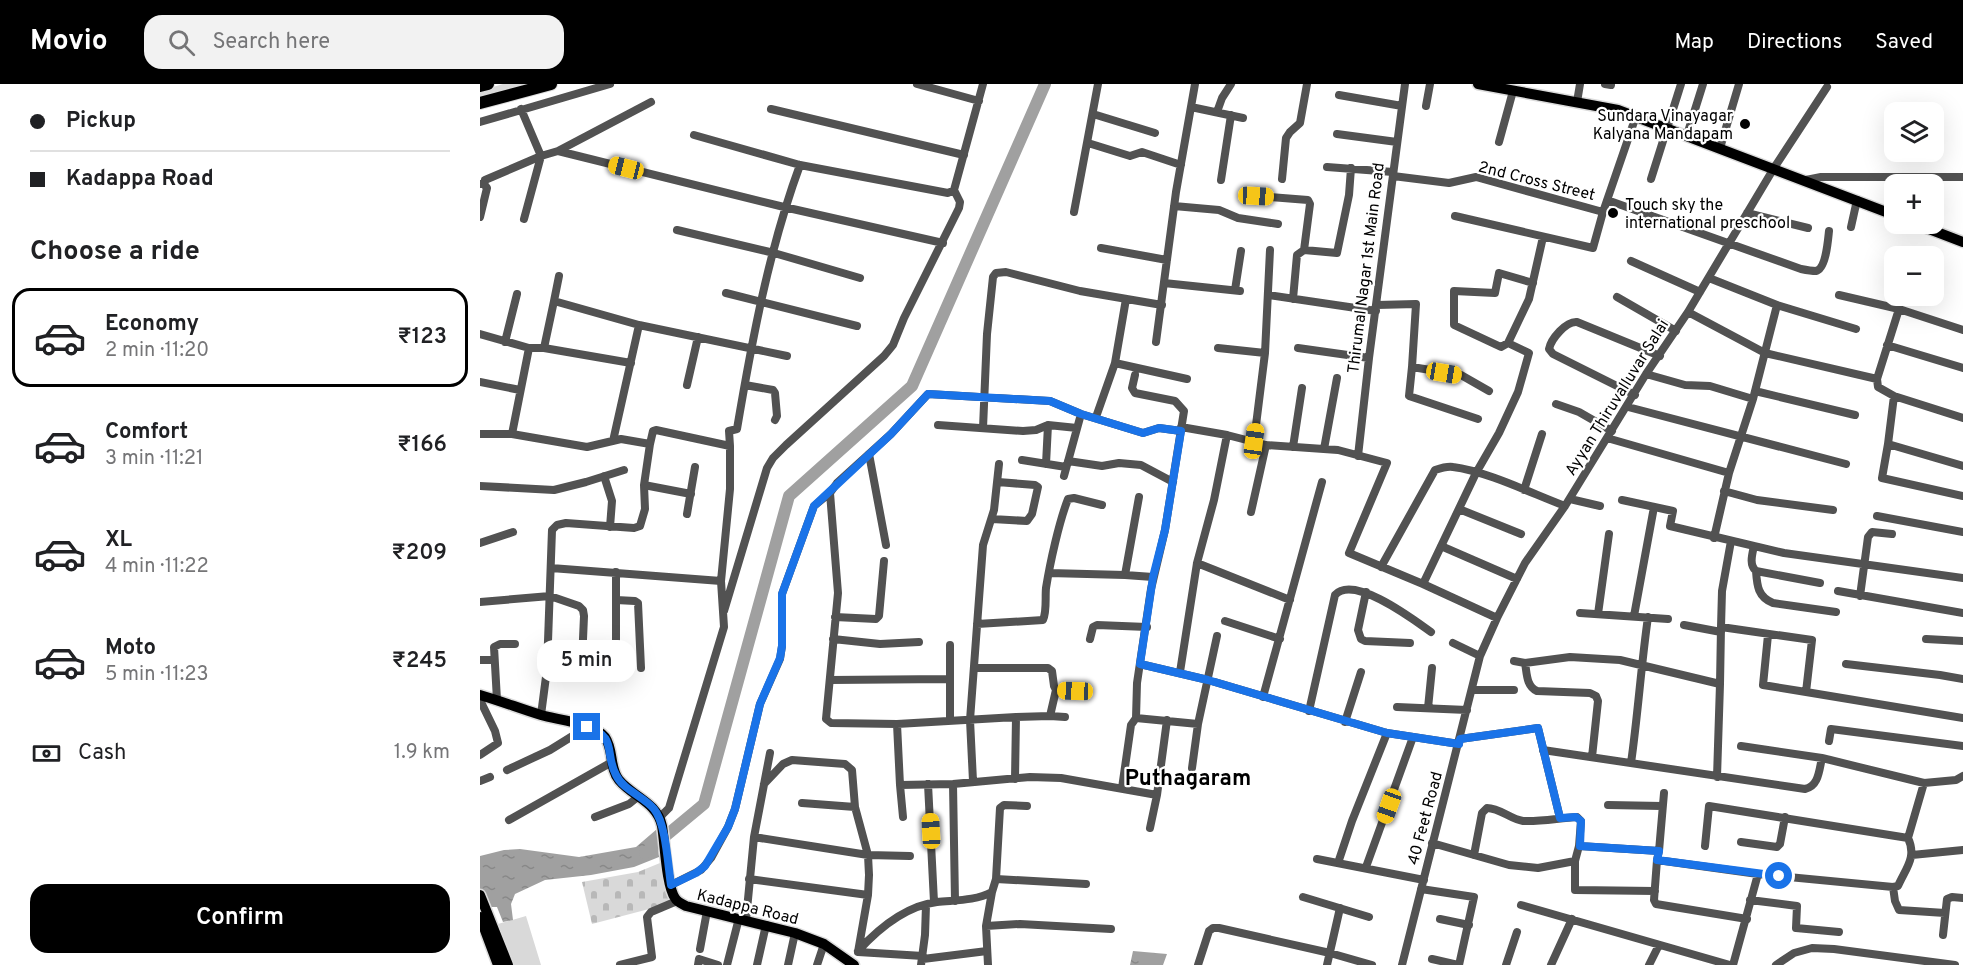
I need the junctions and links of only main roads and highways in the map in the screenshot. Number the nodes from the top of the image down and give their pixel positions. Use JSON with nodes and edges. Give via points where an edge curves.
{"nodes":[{"id":1,"x":488,"y":84,"type":"edge"},
{"id":2,"x":551,"y":84,"type":"edge"},
{"id":3,"x":1484,"y":85,"type":"edge"},
{"id":4,"x":480,"y":86,"type":"edge"},
{"id":5,"x":480,"y":103,"type":"edge"},
{"id":6,"x":1884,"y":211,"type":"edge"},
{"id":7,"x":1942,"y":234,"type":"edge"},
{"id":8,"x":1963,"y":242,"type":"edge"},
{"id":9,"x":480,"y":695,"type":"edge"},
{"id":10,"x":480,"y":895,"type":"edge"},
{"id":11,"x":485,"y":921,"type":"edge"},
{"id":12,"x":498,"y":965,"type":"edge"},
{"id":13,"x":508,"y":965,"type":"edge"},
{"id":14,"x":854,"y":965,"type":"edge"}],
"edges":[{"from":1,"to":4,"type":"highway"},
{"from":2,"to":5,"type":"highway"},
{"from":3,"to":6,"type":"main road","via":[[1618,110]]},
{"from":7,"to":8,"type":"main road"},
{"from":9,"to":14,"type":"main road","name":"Kadappa Road","via":[[603,735],[620,782],[655,810],[661,821],[677,901],[795,933],[824,944]]},
{"from":10,"to":11,"type":"main road"},
{"from":11,"to":12,"type":"main road"},
{"from":11,"to":13,"type":"main road"}]}
